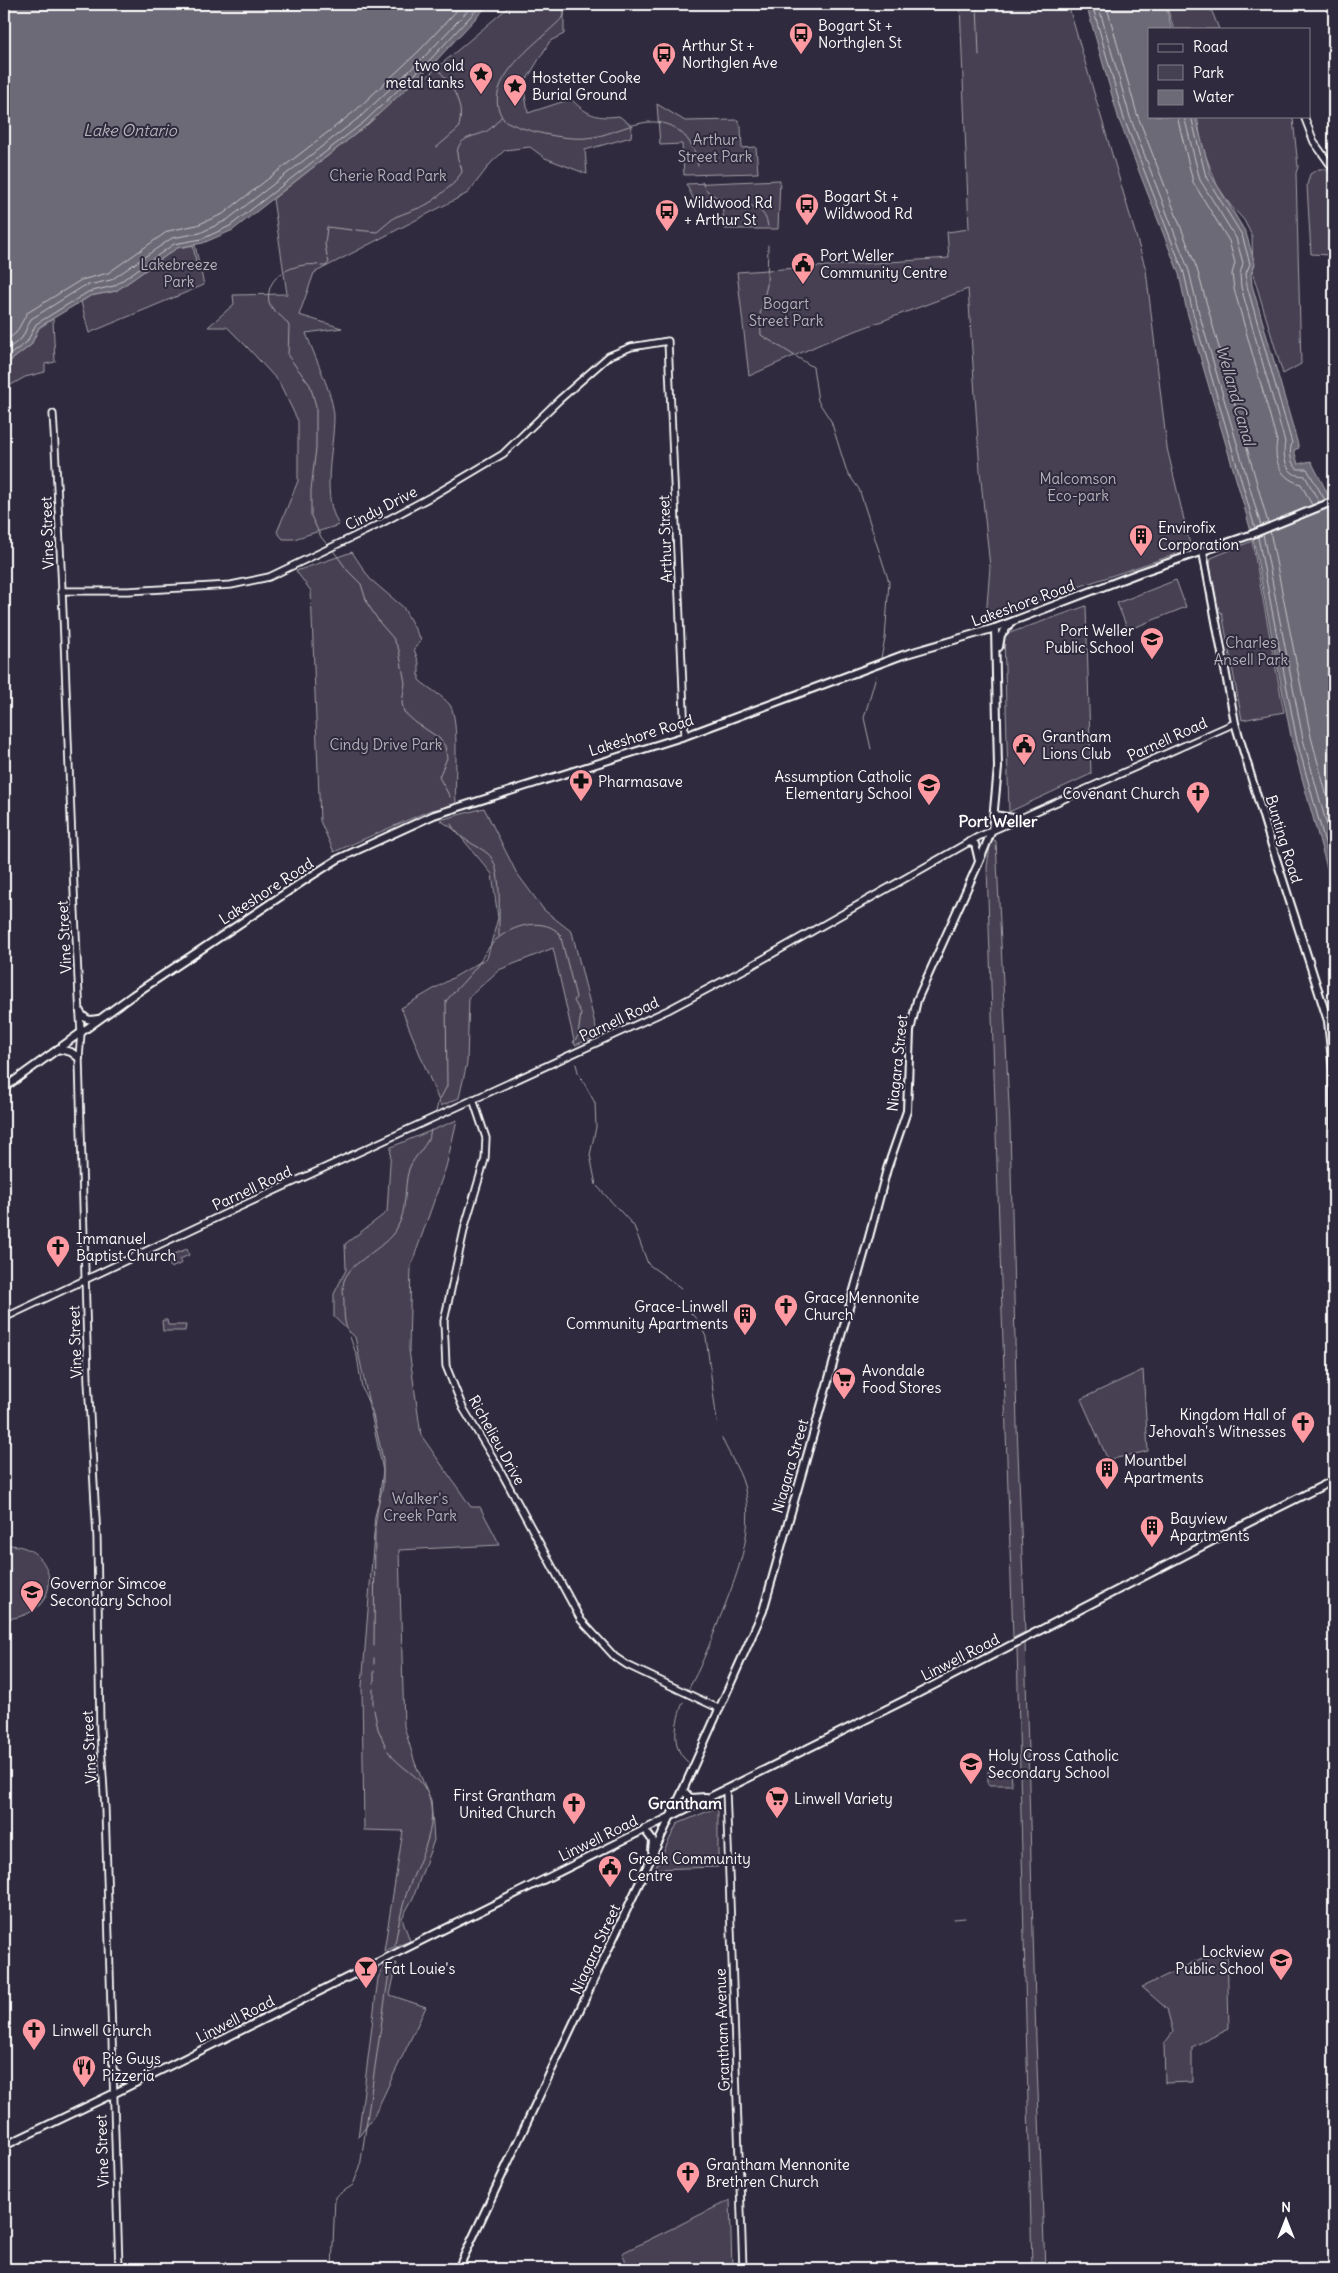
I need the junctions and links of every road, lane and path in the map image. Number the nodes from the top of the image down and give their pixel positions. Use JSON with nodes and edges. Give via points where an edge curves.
{"nodes":[{"id":1,"x":1305,"y":118,"type":"edge"},
{"id":2,"x":1334,"y":170,"type":"edge"},
{"id":3,"x":668,"y":341,"type":"joint"},
{"id":4,"x":52,"y":414,"type":"dead end"},
{"id":5,"x":1331,"y":503,"type":"edge"},
{"id":6,"x":1203,"y":552,"type":"junction"},
{"id":7,"x":61,"y":591,"type":"junction"},
{"id":8,"x":1017,"y":620,"type":"junction"},
{"id":9,"x":995,"y":628,"type":"junction"},
{"id":10,"x":996,"y":661,"type":"junction"},
{"id":11,"x":1235,"y":723,"type":"junction"},
{"id":12,"x":684,"y":736,"type":"junction"},
{"id":13,"x":994,"y":815,"type":"junction"},
{"id":14,"x":1020,"y":818,"type":"junction"},
{"id":15,"x":992,"y":830,"type":"junction"},
{"id":16,"x":970,"y":842,"type":"junction"},
{"id":17,"x":979,"y":862,"type":"junction"},
{"id":18,"x":80,"y":1012,"type":"junction"},
{"id":19,"x":102,"y":1018,"type":"junction"},
{"id":20,"x":81,"y":1033,"type":"junction"},
{"id":21,"x":58,"y":1050,"type":"junction"},
{"id":22,"x":79,"y":1058,"type":"junction"},
{"id":23,"x":1334,"y":1070,"type":"edge"},
{"id":24,"x":4,"y":1088,"type":"edge"},
{"id":25,"x":473,"y":1099,"type":"junction"},
{"id":26,"x":1334,"y":1134,"type":"edge"},
{"id":27,"x":86,"y":1279,"type":"junction"},
{"id":28,"x":4,"y":1318,"type":"edge"},
{"id":29,"x":1334,"y":1480,"type":"edge"},
{"id":30,"x":720,"y":1709,"type":"junction"},
{"id":31,"x":726,"y":1789,"type":"junction"},
{"id":32,"x":683,"y":1790,"type":"junction"},
{"id":33,"x":712,"y":1796,"type":"junction"},
{"id":34,"x":670,"y":1817,"type":"junction"},
{"id":35,"x":644,"y":1829,"type":"junction"},
{"id":36,"x":652,"y":1855,"type":"junction"},
{"id":37,"x":112,"y":2069,"type":"junction"},
{"id":38,"x":135,"y":2083,"type":"junction"},
{"id":39,"x":112,"y":2094,"type":"junction"},
{"id":40,"x":4,"y":2146,"type":"edge"},
{"id":41,"x":119,"y":2269,"type":"edge"},
{"id":42,"x":458,"y":2269,"type":"edge"},
{"id":43,"x":742,"y":2269,"type":"edge"}],
"edges":[{"from":1,"to":2,"type":"street","via":[[1314,142]]},
{"from":3,"to":7,"type":"street","name":"Cindy Drive","via":[[632,347],[609,356],[504,454],[434,495],[268,577],[231,585]]},
{"from":3,"to":12,"type":"street","name":"Arthur Street"},
{"from":4,"to":7,"type":"street","name":"Vine Street"},
{"from":5,"to":6,"type":"main road","name":"Lakeshore Road"},
{"from":6,"to":8,"type":"main road","name":"Lakeshore Road"},
{"from":6,"to":11,"type":"main road","name":"Bunting Road"},
{"from":7,"to":18,"type":"street","name":"Vine Street"},
{"from":8,"to":9,"type":"main road","name":"Lakeshore Road"},
{"from":8,"to":10,"type":"main road","via":[[1001,635]]},
{"from":9,"to":10,"type":"main road","name":"Niagara Street"},
{"from":9,"to":12,"type":"main road","name":"Lakeshore Road","via":[[903,654]]},
{"from":10,"to":13,"type":"main road","name":"Niagara Street","via":[[998,768]]},
{"from":11,"to":14,"type":"street","name":"Parnell Road"},
{"from":11,"to":23,"type":"main road","name":"Bunting Road","via":[[1322,996]]},
{"from":12,"to":19,"type":"main road","name":"Lakeshore Road","via":[[434,815],[338,860]]},
{"from":13,"to":14,"type":"main road"},
{"from":13,"to":15,"type":"main road","name":"Niagara Street"},
{"from":14,"to":15,"type":"street","name":"Parnell Road"},
{"from":15,"to":16,"type":"street","name":"Parnell Road"},
{"from":15,"to":17,"type":"main road","name":"Niagara Street"},
{"from":16,"to":17,"type":"main road","via":[[975,844]]},
{"from":16,"to":25,"type":"street","name":"Parnell Road","via":[[668,1010]]},
{"from":17,"to":30,"type":"main road","name":"Niagara Street","via":[[917,1000],[910,1031],[907,1111],[887,1169],[762,1611]]},
{"from":18,"to":19,"type":"main road","via":[[90,1021]]},
{"from":18,"to":20,"type":"street","name":"Vine Street"},
{"from":19,"to":20,"type":"main road","name":"Lakeshore Road"},
{"from":20,"to":21,"type":"main road","name":"Lakeshore Road"},
{"from":20,"to":22,"type":"street","name":"Vine Street"},
{"from":21,"to":22,"type":"main road","via":[[71,1052]]},
{"from":21,"to":24,"type":"main road","name":"Lakeshore Road"},
{"from":22,"to":27,"type":"street","name":"Vine Street"},
{"from":23,"to":26,"type":"main road","name":"Bunting Road"},
{"from":25,"to":27,"type":"street","name":"Parnell Road"},
{"from":25,"to":30,"type":"street","name":"Richelieu Drive","via":[[486,1138],[485,1159],[465,1226],[444,1321],[446,1366],[463,1408],[581,1620],[615,1657],[627,1665]]},
{"from":27,"to":28,"type":"street","name":"Parnell Road"},
{"from":27,"to":37,"type":"street","name":"Vine Street"},
{"from":29,"to":31,"type":"main road","name":"Linwell Road"},
{"from":30,"to":32,"type":"main road","name":"Niagara Street"},
{"from":31,"to":33,"type":"main road","name":"Linwell Road"},
{"from":31,"to":43,"type":"street","name":"Grantham Avenue"},
{"from":32,"to":33,"type":"main road","via":[[690,1798]]},
{"from":32,"to":34,"type":"main road","name":"Niagara Street"},
{"from":33,"to":34,"type":"main road","name":"Linwell Road"},
{"from":34,"to":35,"type":"main road","name":"Linwell Road"},
{"from":34,"to":36,"type":"main road","name":"Niagara Street"},
{"from":35,"to":36,"type":"main road","via":[[653,1841]]},
{"from":35,"to":38,"type":"main road","name":"Linwell Road"},
{"from":36,"to":42,"type":"main road","name":"Niagara Street"},
{"from":37,"to":38,"type":"main road","via":[[118,2077]]},
{"from":37,"to":39,"type":"street","name":"Vine Street"},
{"from":38,"to":39,"type":"main road","name":"Linwell Road"},
{"from":39,"to":40,"type":"main road","name":"Linwell Road"},
{"from":39,"to":41,"type":"street","name":"Vine Street"}]}
